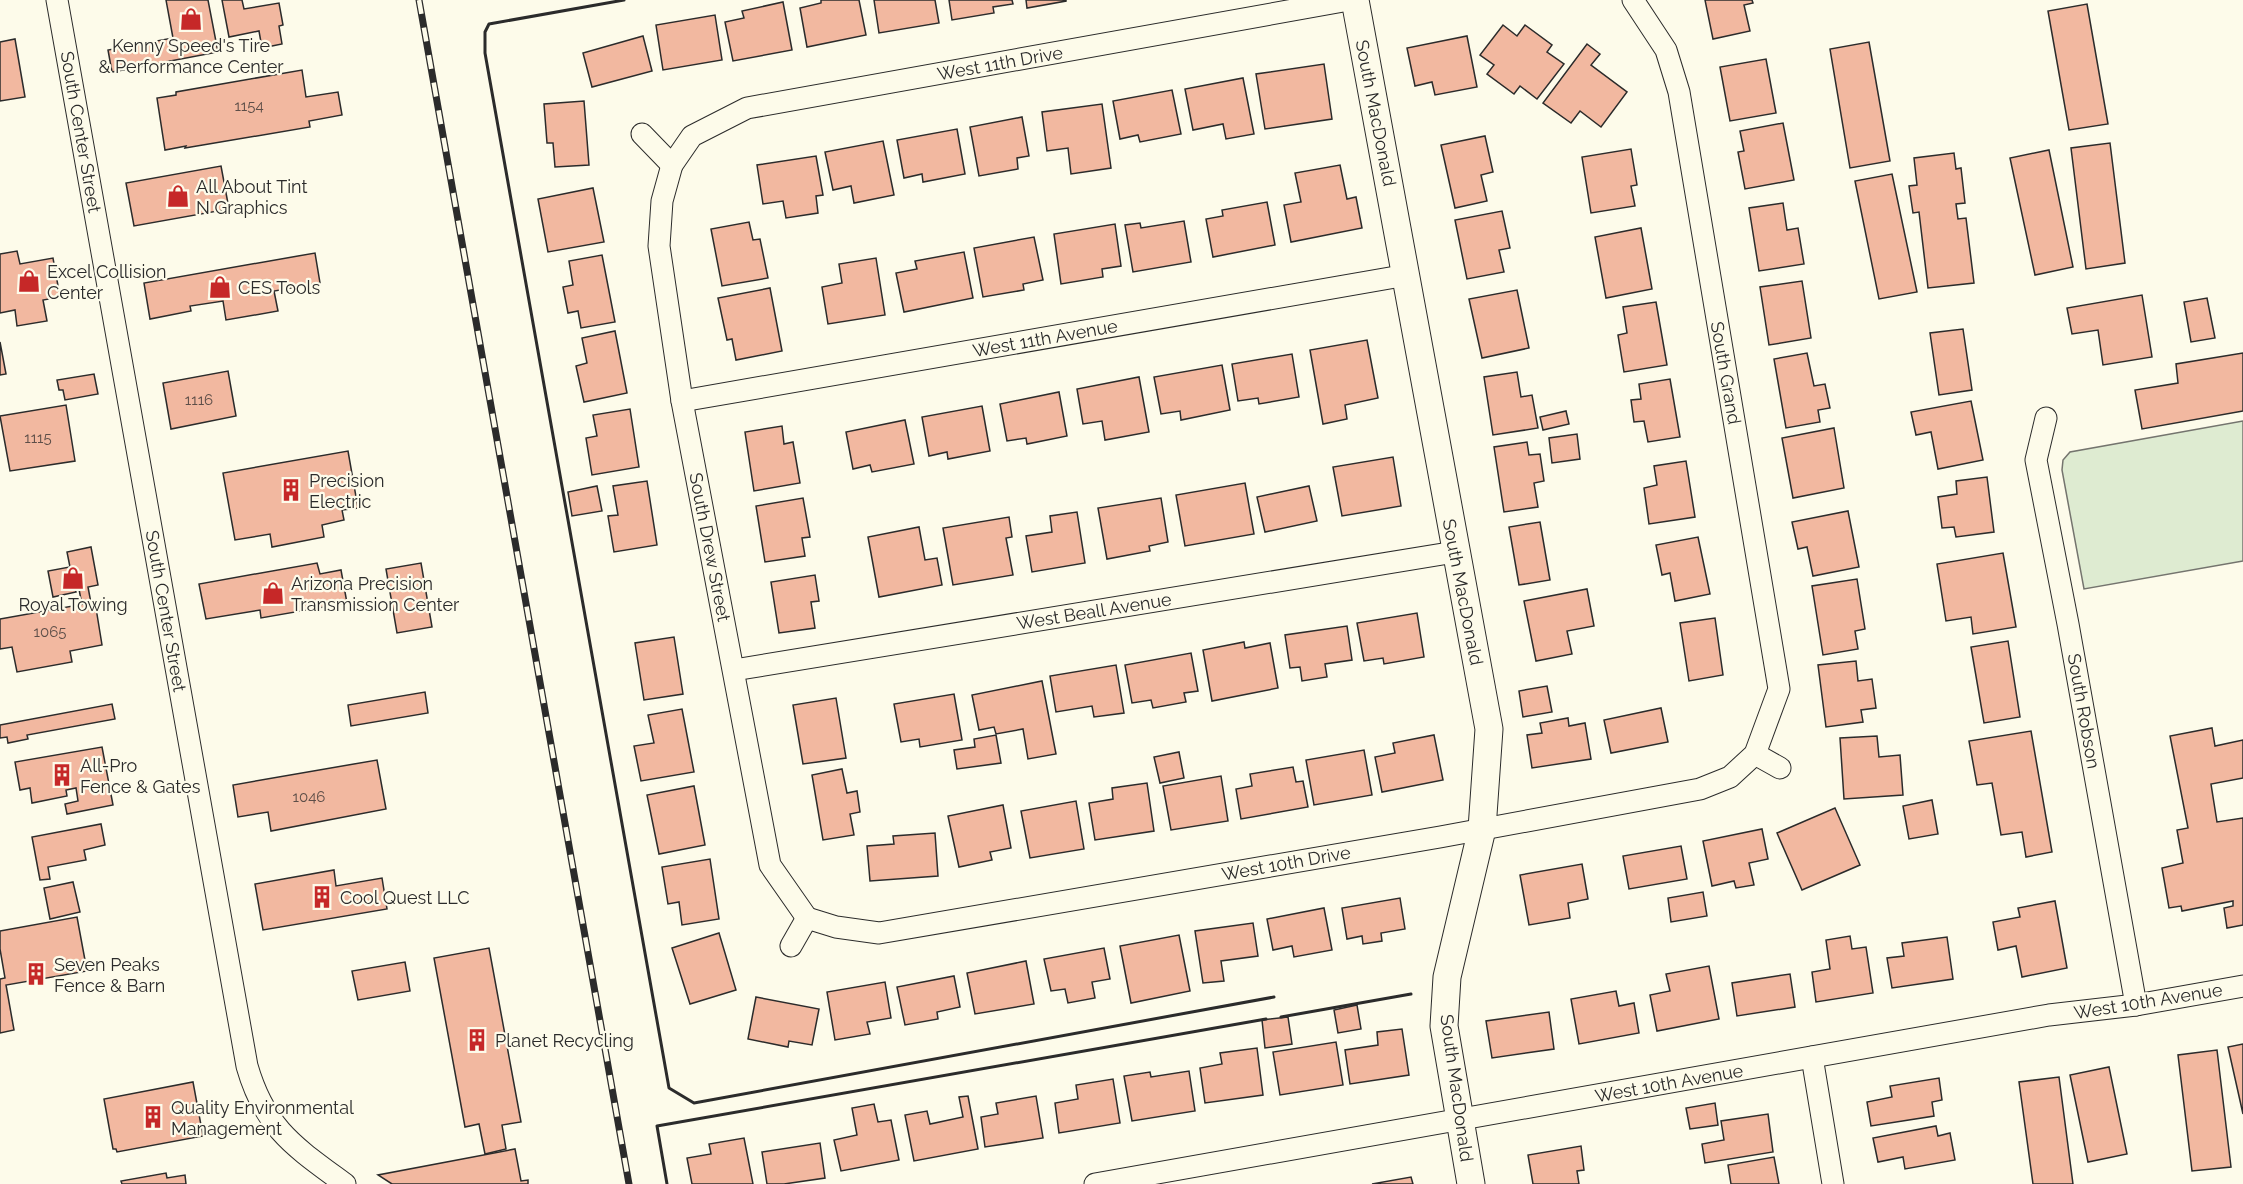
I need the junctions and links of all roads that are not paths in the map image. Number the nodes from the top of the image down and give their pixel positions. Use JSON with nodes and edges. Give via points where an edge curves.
{"nodes":[{"id":1,"x":57,"y":0,"type":"edge"},
{"id":2,"x":1348,"y":0,"type":"edge"},
{"id":3,"x":1355,"y":0,"type":"edge"},
{"id":4,"x":1633,"y":0,"type":"edge"},
{"id":5,"x":642,"y":134,"type":"dead end"},
{"id":6,"x":672,"y":165,"type":"junction"},
{"id":7,"x":1407,"y":275,"type":"junction"},
{"id":8,"x":682,"y":401,"type":"junction"},
{"id":9,"x":2046,"y":418,"type":"dead end"},
{"id":10,"x":1455,"y":552,"type":"junction"},
{"id":11,"x":734,"y":670,"type":"junction"},
{"id":12,"x":1755,"y":754,"type":"junction"},
{"id":13,"x":1780,"y":768,"type":"dead end"},
{"id":14,"x":1482,"y":830,"type":"junction"},
{"id":15,"x":807,"y":918,"type":"junction"},
{"id":16,"x":791,"y":946,"type":"dead end"},
{"id":17,"x":2243,"y":986,"type":"edge"},
{"id":18,"x":2136,"y":1005,"type":"junction"},
{"id":19,"x":1812,"y":1057,"type":"junction"},
{"id":20,"x":1459,"y":1121,"type":"junction"},
{"id":21,"x":1148,"y":1179,"type":"edge"},
{"id":22,"x":345,"y":1184,"type":"edge"},
{"id":23,"x":1095,"y":1184,"type":"edge"},
{"id":24,"x":1471,"y":1184,"type":"edge"},
{"id":25,"x":1833,"y":1184,"type":"edge"}],
"edges":[{"from":1,"to":22,"type":"street","name":"South Center Street","via":[[248,1070],[260,1103],[280,1132]]},
{"from":2,"to":6,"type":"street","name":"West 11th Drive","via":[[747,108],[692,136]]},
{"from":3,"to":7,"type":"street","name":"South MacDonald"},
{"from":4,"to":12,"type":"street","name":"South Grand","via":[[1666,50],[1679,92],[1779,689]]},
{"from":5,"to":6,"type":"street"},
{"from":6,"to":8,"type":"street","name":"South Drew Street","via":[[662,201],[659,246]]},
{"from":7,"to":8,"type":"street","name":"West 11th Avenue"},
{"from":7,"to":10,"type":"street","name":"South MacDonald"},
{"from":8,"to":11,"type":"street","name":"South Drew Street"},
{"from":9,"to":18,"type":"street","name":"South Robson","via":[[2036,460]]},
{"from":10,"to":11,"type":"street","name":"West Beall Avenue"},
{"from":10,"to":14,"type":"street","name":"South MacDonald","via":[[1489,729]]},
{"from":11,"to":15,"type":"street","name":"South Drew Street","via":[[770,865]]},
{"from":12,"to":13,"type":"street"},
{"from":12,"to":14,"type":"street","name":"West 10th Drive","via":[[1730,777],[1700,789]]},
{"from":14,"to":15,"type":"street","name":"West 10th Drive","via":[[879,933]]},
{"from":14,"to":20,"type":"street","name":"South MacDonald","via":[[1447,977],[1444,1026]]},
{"from":15,"to":16,"type":"street"},
{"from":17,"to":18,"type":"street","name":"West 10th Avenue"},
{"from":18,"to":19,"type":"street","name":"West 10th Avenue","via":[[2049,1015]]},
{"from":19,"to":20,"type":"street","name":"West 10th Avenue"},
{"from":19,"to":25,"type":"street"},
{"from":20,"to":21,"type":"street","name":"West 10th Avenue","via":[[1431,1123]]},
{"from":20,"to":24,"type":"street","name":"South MacDonald"},
{"from":21,"to":23,"type":"street","name":"West 10th Avenue"}]}
